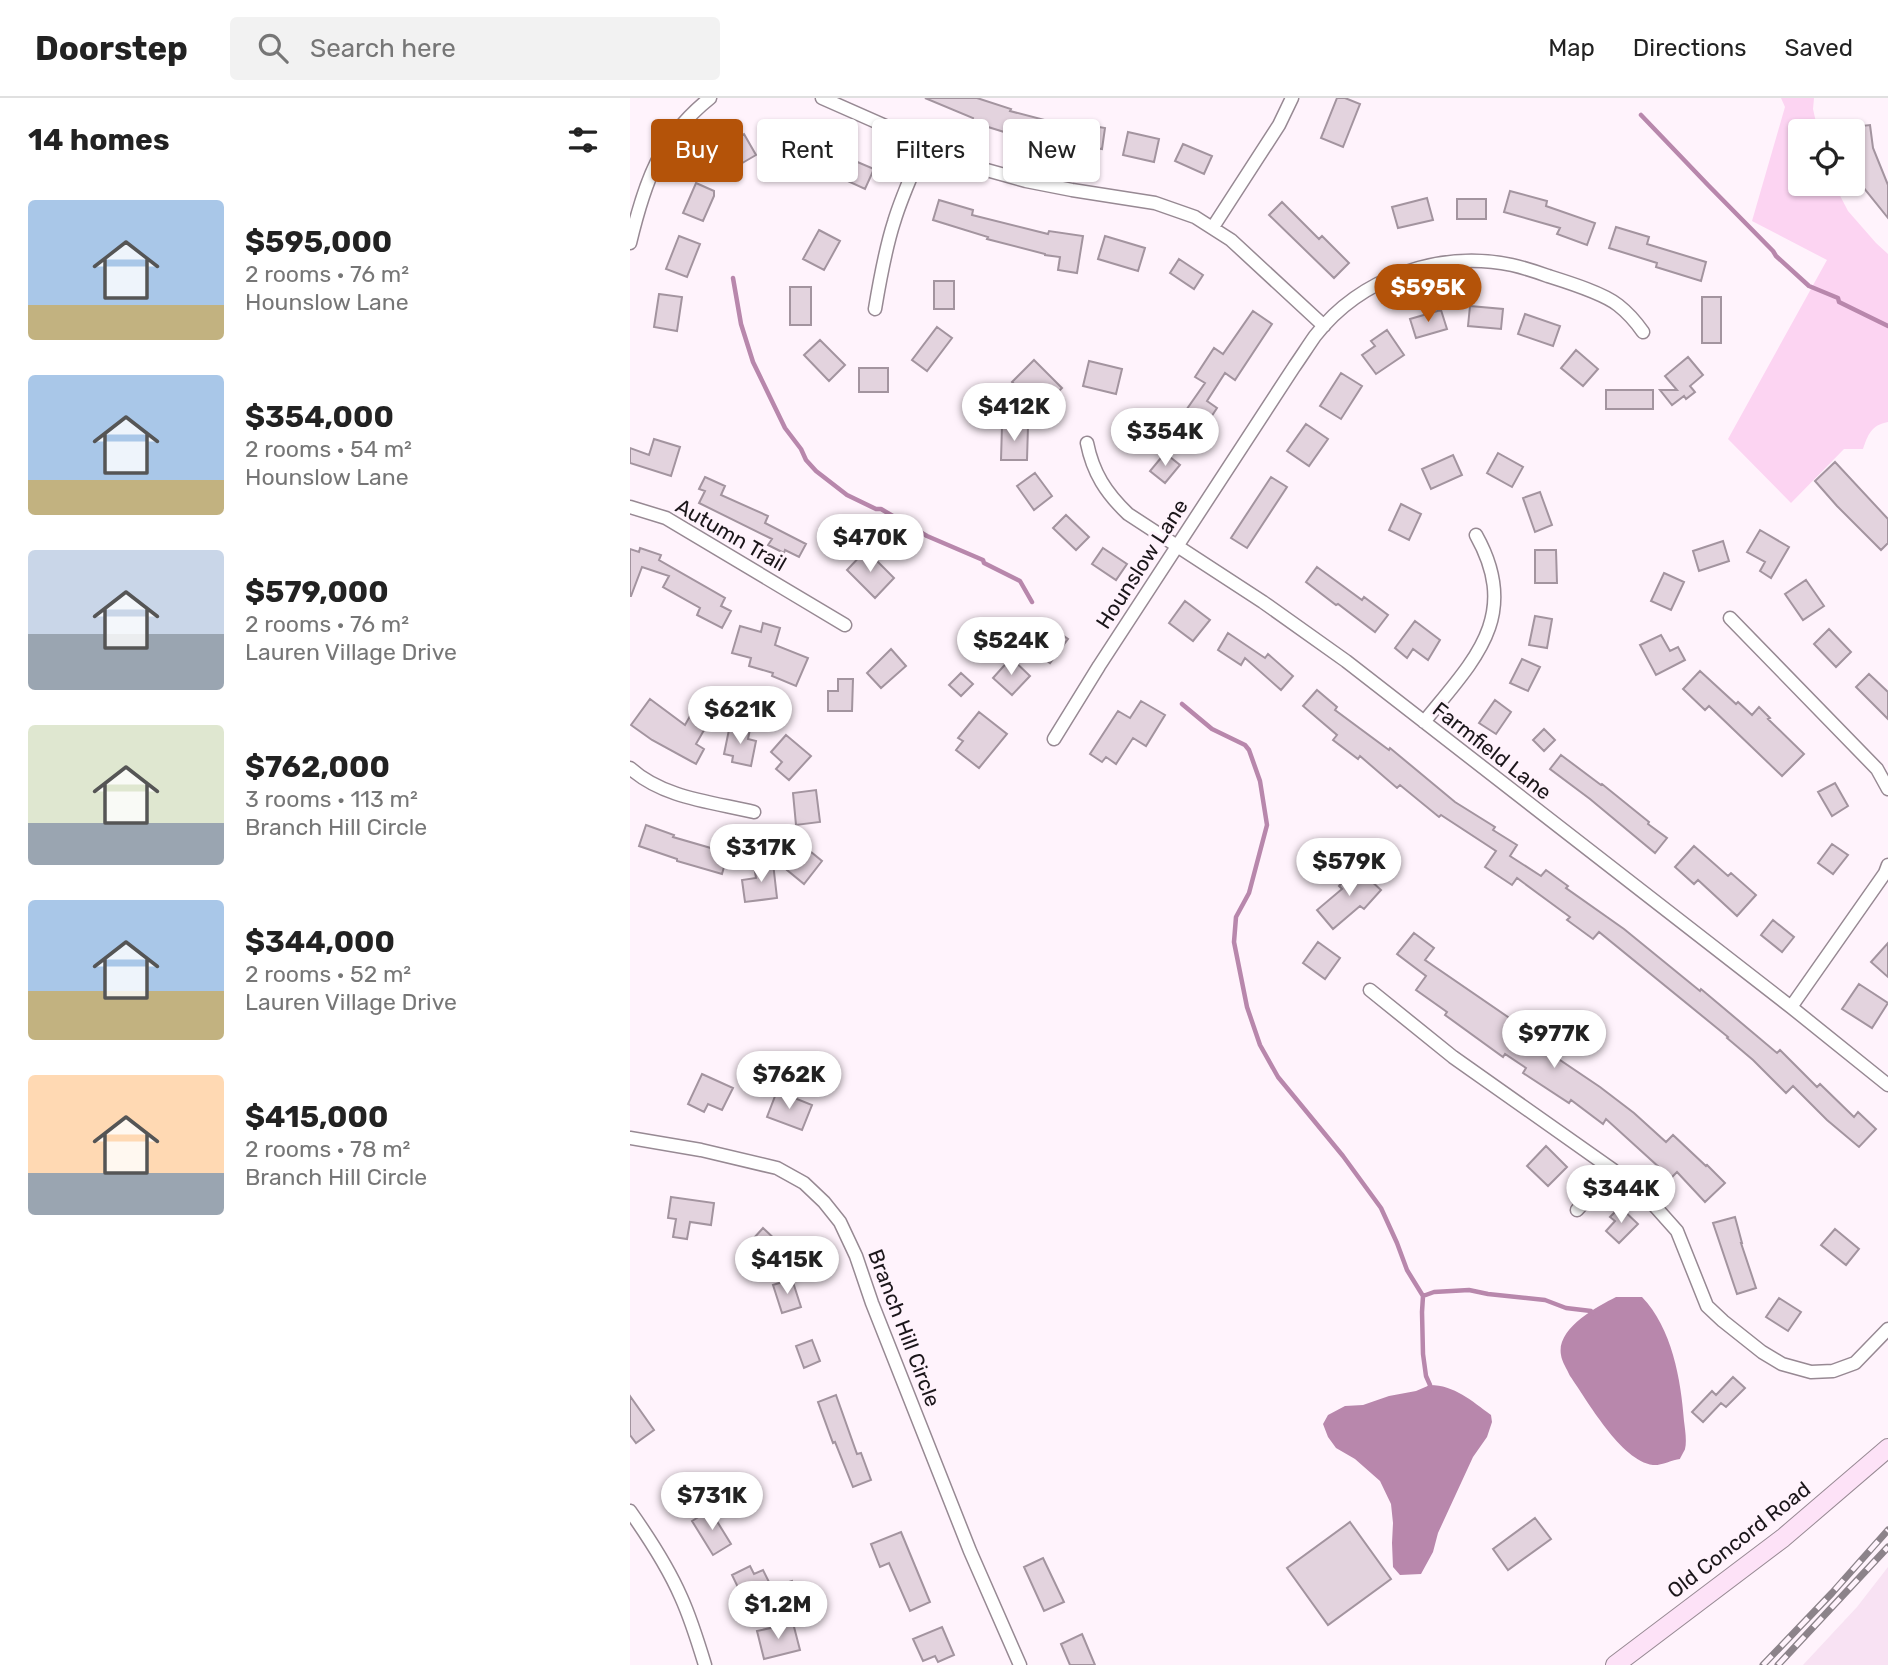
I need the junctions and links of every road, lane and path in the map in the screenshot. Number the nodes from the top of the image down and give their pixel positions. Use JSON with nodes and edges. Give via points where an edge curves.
{"nodes":[{"id":1,"x":710,"y":98,"type":"edge"},
{"id":2,"x":822,"y":98,"type":"edge"},
{"id":3,"x":1292,"y":98,"type":"edge"},
{"id":4,"x":872,"y":120,"type":"edge"},
{"id":5,"x":989,"y":170,"type":"edge"},
{"id":6,"x":909,"y":182,"type":"edge"},
{"id":7,"x":1213,"y":227,"type":"junction"},
{"id":8,"x":630,"y":243,"type":"edge"},
{"id":9,"x":875,"y":309,"type":"dead end"},
{"id":10,"x":1324,"y":326,"type":"junction"},
{"id":11,"x":1643,"y":332,"type":"dead end"},
{"id":12,"x":1087,"y":443,"type":"dead end"},
{"id":13,"x":630,"y":507,"type":"edge"},
{"id":14,"x":1476,"y":534,"type":"dead end"},
{"id":15,"x":1177,"y":546,"type":"junction"},
{"id":16,"x":1730,"y":618,"type":"dead end"},
{"id":17,"x":845,"y":625,"type":"dead end"},
{"id":18,"x":1424,"y":722,"type":"junction"},
{"id":19,"x":1054,"y":739,"type":"dead end"},
{"id":20,"x":630,"y":768,"type":"edge"},
{"id":21,"x":1888,"y":789,"type":"edge"},
{"id":22,"x":754,"y":812,"type":"dead end"},
{"id":23,"x":1888,"y":865,"type":"edge"},
{"id":24,"x":1370,"y":990,"type":"dead end"},
{"id":25,"x":1791,"y":1007,"type":"junction"},
{"id":26,"x":1888,"y":1085,"type":"edge"},
{"id":27,"x":630,"y":1138,"type":"edge"},
{"id":28,"x":1613,"y":1170,"type":"junction"},
{"id":29,"x":1577,"y":1210,"type":"dead end"},
{"id":30,"x":1888,"y":1329,"type":"edge"},
{"id":31,"x":1888,"y":1448,"type":"edge"},
{"id":32,"x":630,"y":1511,"type":"edge"},
{"id":33,"x":705,"y":1665,"type":"edge"},
{"id":34,"x":1020,"y":1665,"type":"edge"},
{"id":35,"x":1615,"y":1665,"type":"edge"}],
"edges":[{"from":1,"to":8,"type":"street","via":[[670,137],[657,160]]},
{"from":2,"to":4,"type":"street"},
{"from":3,"to":7,"type":"street"},
{"from":5,"to":7,"type":"street","via":[[1060,188],[1155,203]]},
{"from":6,"to":9,"type":"street","via":[[893,222]]},
{"from":7,"to":10,"type":"street"},
{"from":10,"to":11,"type":"street","name":"Hounslow Lane","via":[[1346,305],[1394,276],[1418,267],[1468,261],[1515,266],[1608,298]]},
{"from":10,"to":15,"type":"street","name":"Hounslow Lane"},
{"from":12,"to":15,"type":"street","name":"Farmfield Lane","via":[[1097,476],[1118,505]]},
{"from":13,"to":17,"type":"street","name":"Autumn Trail","via":[[666,518]]},
{"from":14,"to":18,"type":"street","via":[[1493,579],[1492,617],[1474,659]]},
{"from":15,"to":18,"type":"street","name":"Farmfield Lane","via":[[1298,627]]},
{"from":15,"to":19,"type":"street","name":"Hounslow Lane"},
{"from":16,"to":21,"type":"street","via":[[1877,769]]},
{"from":18,"to":25,"type":"street","name":"Farmfield Lane"},
{"from":20,"to":22,"type":"street","via":[[660,788]]},
{"from":23,"to":25,"type":"street"},
{"from":24,"to":28,"type":"street","via":[[1453,1057]]},
{"from":25,"to":26,"type":"street","name":"Farmfield Lane"},
{"from":27,"to":34,"type":"street","name":"Branch Hill Circle","via":[[777,1168],[804,1182],[840,1222]]},
{"from":28,"to":29,"type":"street"},
{"from":28,"to":30,"type":"street","via":[[1652,1202],[1677,1231],[1707,1306],[1782,1364],[1811,1372],[1833,1371],[1855,1363]]},
{"from":31,"to":35,"type":"street","name":"Old Concord Road","via":[[1783,1538]]},
{"from":32,"to":33,"type":"street","via":[[681,1596]]}]}
